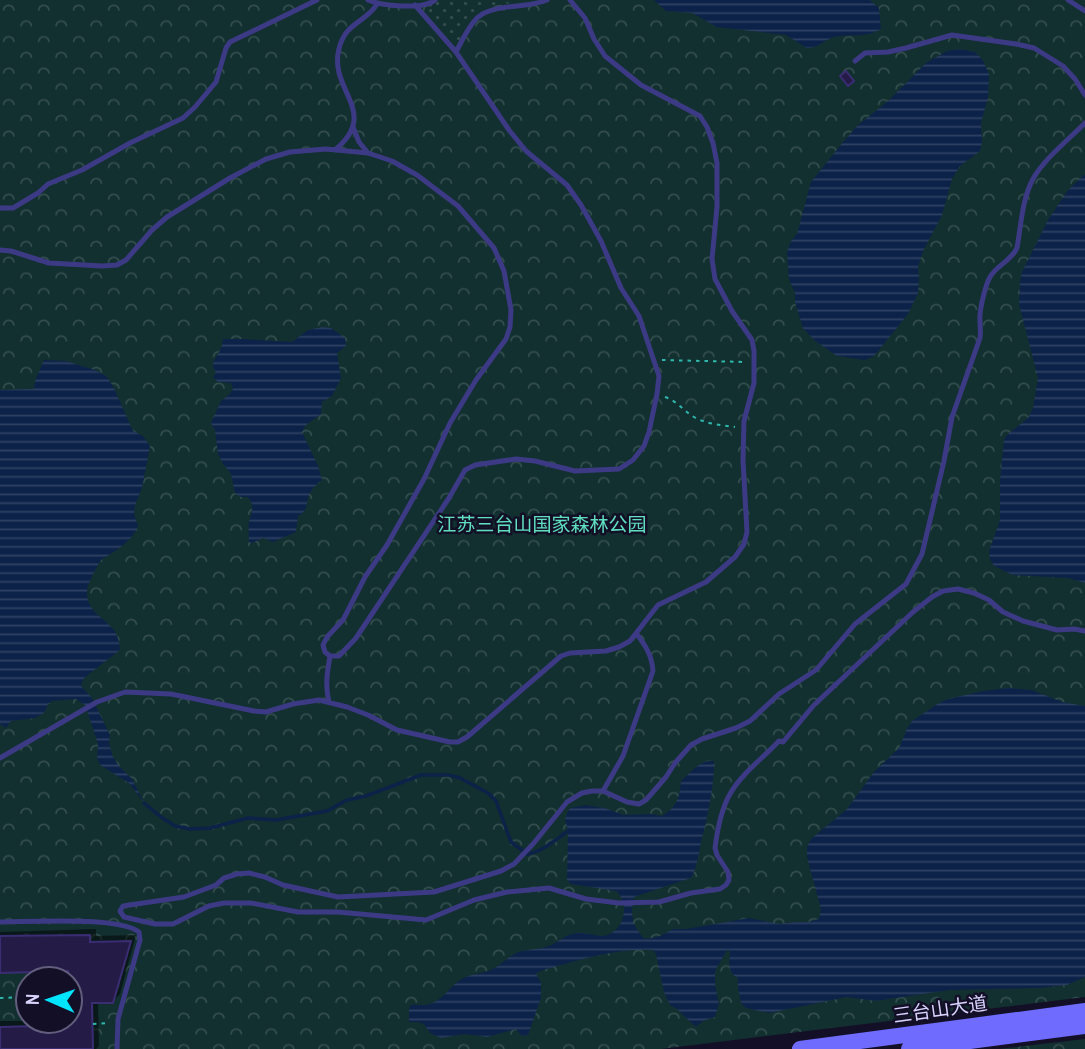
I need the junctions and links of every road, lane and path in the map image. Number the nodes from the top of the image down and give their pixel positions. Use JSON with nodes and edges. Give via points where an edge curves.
{"nodes":[{"id":1,"x":317,"y":0,"type":"edge"},
{"id":2,"x":368,"y":0,"type":"edge"},
{"id":3,"x":435,"y":0,"type":"edge"},
{"id":4,"x":547,"y":0,"type":"edge"},
{"id":5,"x":570,"y":0,"type":"edge"},
{"id":6,"x":1068,"y":0,"type":"edge"},
{"id":7,"x":377,"y":4,"type":"junction"},
{"id":8,"x":415,"y":5,"type":"junction"},
{"id":9,"x":1085,"y":11,"type":"edge"},
{"id":10,"x":456,"y":52,"type":"junction"},
{"id":11,"x":855,"y":61,"type":"dead end"},
{"id":12,"x":1085,"y":96,"type":"edge"},
{"id":13,"x":1085,"y":123,"type":"edge"},
{"id":14,"x":353,"y":127,"type":"junction"},
{"id":15,"x":335,"y":150,"type":"junction"},
{"id":16,"x":368,"y":153,"type":"junction"},
{"id":17,"x":0,"y":208,"type":"edge"},
{"id":18,"x":0,"y":250,"type":"edge"},
{"id":19,"x":654,"y":360,"type":"junction"},
{"id":20,"x":754,"y":362,"type":"junction"},
{"id":21,"x":657,"y":394,"type":"junction"},
{"id":22,"x":744,"y":428,"type":"junction"},
{"id":23,"x":1085,"y":631,"type":"edge"},
{"id":24,"x":636,"y":633,"type":"junction"},
{"id":25,"x":330,"y":656,"type":"junction"},
{"id":26,"x":329,"y":702,"type":"junction"},
{"id":27,"x":0,"y":758,"type":"edge"},
{"id":28,"x":603,"y":791,"type":"junction"},
{"id":29,"x":0,"y":922,"type":"edge"},
{"id":30,"x":1085,"y":1010,"type":"edge"},
{"id":31,"x":118,"y":1023,"type":"junction"},
{"id":32,"x":93,"y":1024,"type":"dead end"},
{"id":33,"x":1085,"y":1026,"type":"edge"},
{"id":34,"x":117,"y":1049,"type":"edge"},
{"id":35,"x":800,"y":1049,"type":"edge"},
{"id":36,"x":909,"y":1049,"type":"edge"}],
"edges":[{"from":1,"to":17,"type":"lane","via":[[230,42],[216,82],[183,118],[48,184],[13,208]]},
{"from":2,"to":7,"type":"lane"},
{"from":3,"to":8,"type":"lane"},
{"from":4,"to":10,"type":"lane","via":[[487,12],[477,18]]},
{"from":5,"to":20,"type":"lane","via":[[605,56],[640,86],[700,116],[707,127],[717,163],[715,279],[752,340]]},
{"from":6,"to":9,"type":"lane"},
{"from":7,"to":8,"type":"lane"},
{"from":7,"to":14,"type":"lane","via":[[353,25],[338,51],[337,71],[352,103]]},
{"from":8,"to":10,"type":"lane"},
{"from":10,"to":19,"type":"lane","via":[[526,151],[567,185],[582,205],[639,316]]},
{"from":11,"to":12,"type":"lane","via":[[865,53],[952,36],[1016,44],[1034,48],[1063,66]]},
{"from":13,"to":28,"type":"lane","via":[[1038,170],[1027,193],[1013,257],[988,282],[980,338],[952,417],[922,554],[906,584],[855,624],[816,670],[779,694],[750,721],[691,745],[646,800],[627,802]]},
{"from":14,"to":15,"type":"lane"},
{"from":14,"to":16,"type":"lane"},
{"from":15,"to":16,"type":"lane"},
{"from":15,"to":18,"type":"lane","via":[[290,152],[265,159],[167,217],[117,265],[49,263]]},
{"from":16,"to":25,"type":"lane","via":[[428,182],[458,205],[494,248],[505,271],[510,327],[450,423],[424,479],[343,620],[327,637],[323,645]]},
{"from":19,"to":20,"type":"path"},
{"from":19,"to":21,"type":"lane","via":[[659,376]]},
{"from":20,"to":22,"type":"lane"},
{"from":21,"to":22,"type":"path","via":[[702,421]]},
{"from":21,"to":25,"type":"lane","via":[[644,446],[619,469],[575,471],[516,459],[465,470],[356,638],[339,656]]},
{"from":22,"to":24,"type":"lane","via":[[744,544],[706,582],[658,606]]},
{"from":23,"to":28,"type":"lane","via":[[1023,621],[966,591],[950,590],[932,597],[814,705],[734,789],[715,848],[729,880],[720,889],[635,903],[586,899],[550,888],[507,892],[426,919],[224,903],[173,924],[155,924],[124,917],[120,911],[123,906],[184,897],[225,878],[249,873],[338,897],[434,892],[513,864],[567,802],[582,793]]},
{"from":24,"to":26,"type":"lane","via":[[606,651],[561,656],[458,742],[397,730]]},
{"from":24,"to":28,"type":"lane","via":[[653,671],[623,756]]},
{"from":25,"to":26,"type":"lane"},
{"from":26,"to":27,"type":"lane","via":[[293,704],[265,712],[171,694],[125,692],[97,702]]},
{"from":29,"to":31,"type":"lane","via":[[86,921],[127,925],[139,932],[141,940]]},
{"from":30,"to":35,"type":"main road","name":"三台山大道"},
{"from":31,"to":32,"type":"path"},
{"from":31,"to":34,"type":"lane"},
{"from":33,"to":36,"type":"main road","name":"三台山大道"}]}
